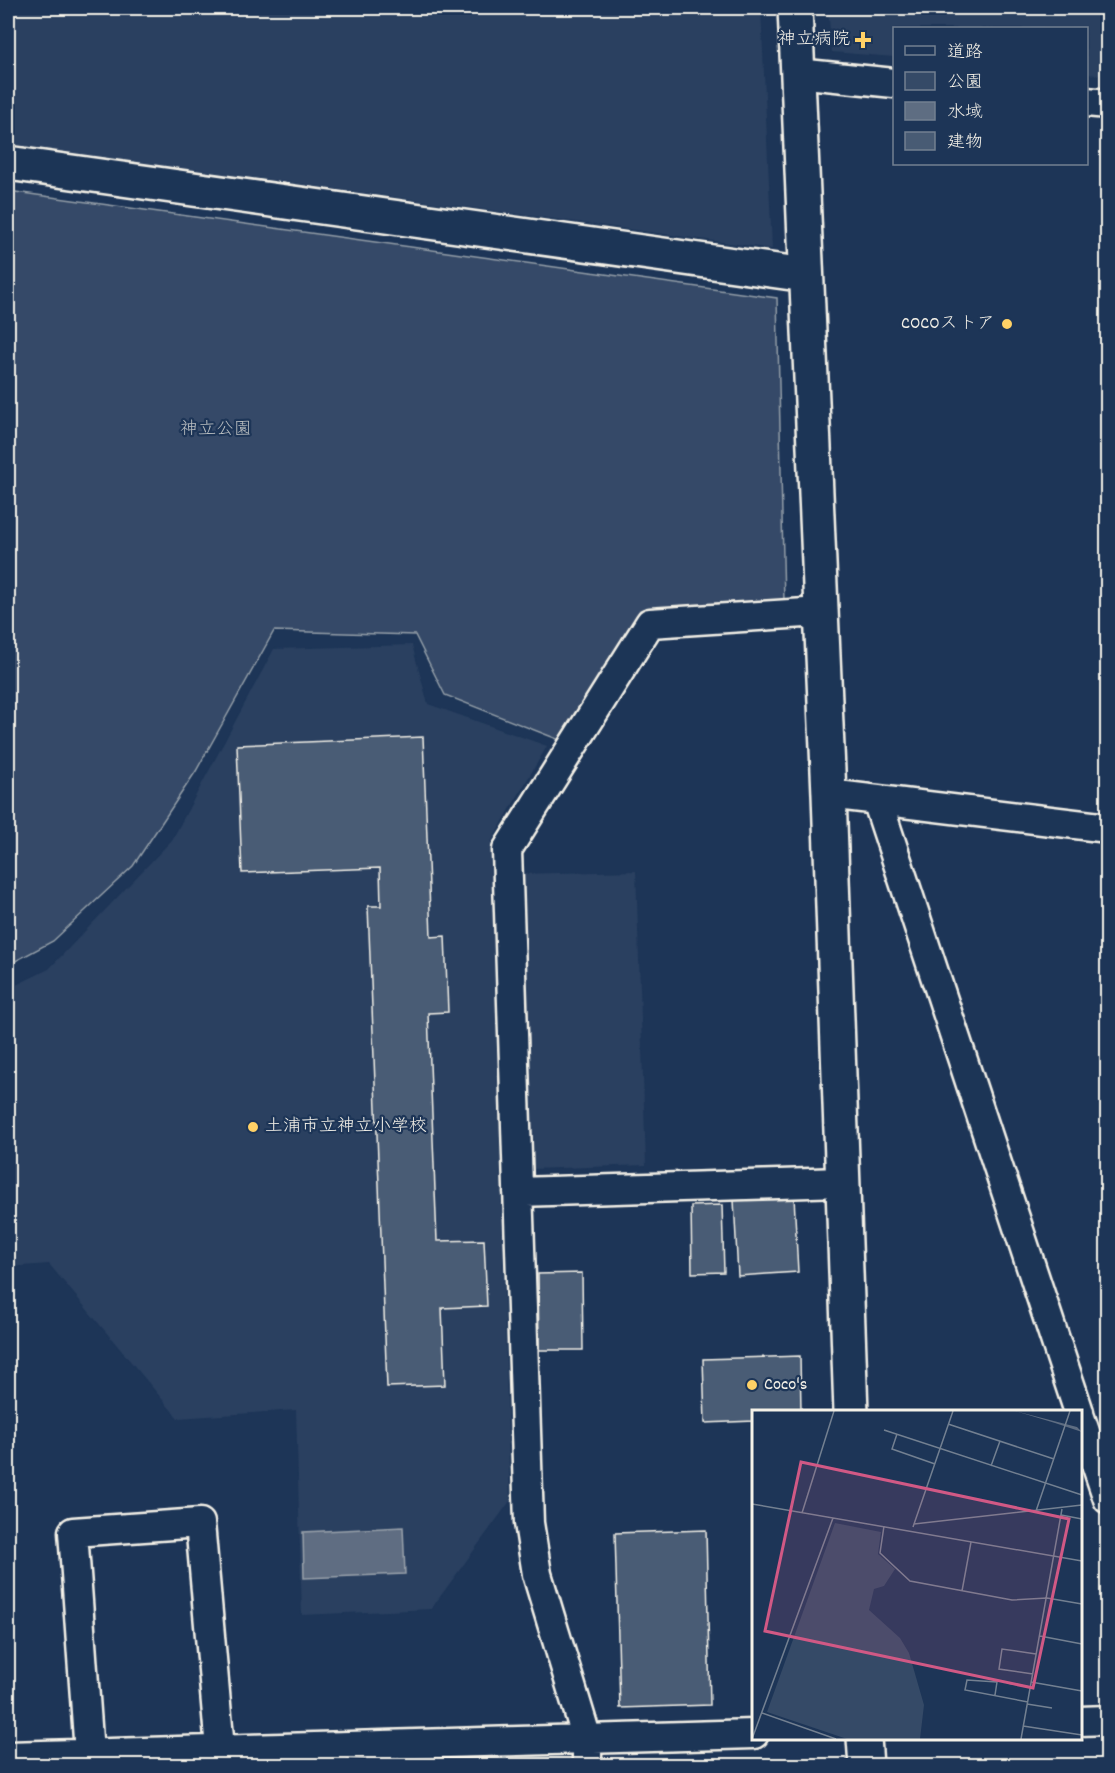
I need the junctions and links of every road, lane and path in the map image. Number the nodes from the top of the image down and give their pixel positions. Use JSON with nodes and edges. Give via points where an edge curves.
{"nodes":[{"id":1,"x":795,"y":8,"type":"edge"},
{"id":2,"x":797,"y":73,"type":"junction"},
{"id":3,"x":893,"y":83,"type":"edge"},
{"id":4,"x":1088,"y":102,"type":"edge"},
{"id":5,"x":1107,"y":104,"type":"edge"},
{"id":6,"x":8,"y":163,"type":"edge"},
{"id":7,"x":806,"y":275,"type":"junction"},
{"id":8,"x":821,"y":612,"type":"junction"},
{"id":9,"x":829,"y":794,"type":"junction"},
{"id":10,"x":877,"y":800,"type":"junction"},
{"id":11,"x":1107,"y":828,"type":"edge"},
{"id":12,"x":842,"y":1182,"type":"junction"},
{"id":13,"x":518,"y":1192,"type":"junction"},
{"id":14,"x":851,"y":1410,"type":"edge"},
{"id":15,"x":1078,"y":1410,"type":"edge"},
{"id":16,"x":1082,"y":1423,"type":"edge"},
{"id":17,"x":1107,"y":1499,"type":"edge"},
{"id":18,"x":1107,"y":1720,"type":"edge"},
{"id":19,"x":1082,"y":1721,"type":"edge"},
{"id":20,"x":752,"y":1734,"type":"edge"},
{"id":21,"x":864,"y":1740,"type":"edge"},
{"id":22,"x":220,"y":1749,"type":"junction"},
{"id":23,"x":587,"y":1752,"type":"edge"},
{"id":24,"x":89,"y":1753,"type":"junction"},
{"id":25,"x":335,"y":1756,"type":"edge"},
{"id":26,"x":26,"y":1759,"type":"edge"},
{"id":27,"x":866,"y":1766,"type":"edge"}],
"edges":[{"from":1,"to":2,"type":"street"},
{"from":2,"to":3,"type":"street"},
{"from":2,"to":7,"type":"street"},
{"from":4,"to":5,"type":"street"},
{"from":6,"to":7,"type":"street"},
{"from":7,"to":8,"type":"street"},
{"from":8,"to":9,"type":"street"},
{"from":8,"to":13,"type":"street","via":[[650,622],[507,850]]},
{"from":9,"to":10,"type":"street"},
{"from":9,"to":12,"type":"street"},
{"from":10,"to":11,"type":"street"},
{"from":10,"to":15,"type":"street"},
{"from":12,"to":13,"type":"street"},
{"from":12,"to":14,"type":"street"},
{"from":13,"to":23,"type":"street","via":[[529,1523],[537,1574]]},
{"from":16,"to":17,"type":"street"},
{"from":18,"to":19,"type":"street"},
{"from":20,"to":23,"type":"street"},
{"from":21,"to":27,"type":"street"},
{"from":22,"to":24,"type":"street"},
{"from":22,"to":24,"type":"street","via":[[200,1523],[73,1532]]},
{"from":22,"to":25,"type":"street"},
{"from":23,"to":25,"type":"street"},
{"from":24,"to":26,"type":"street"}]}
